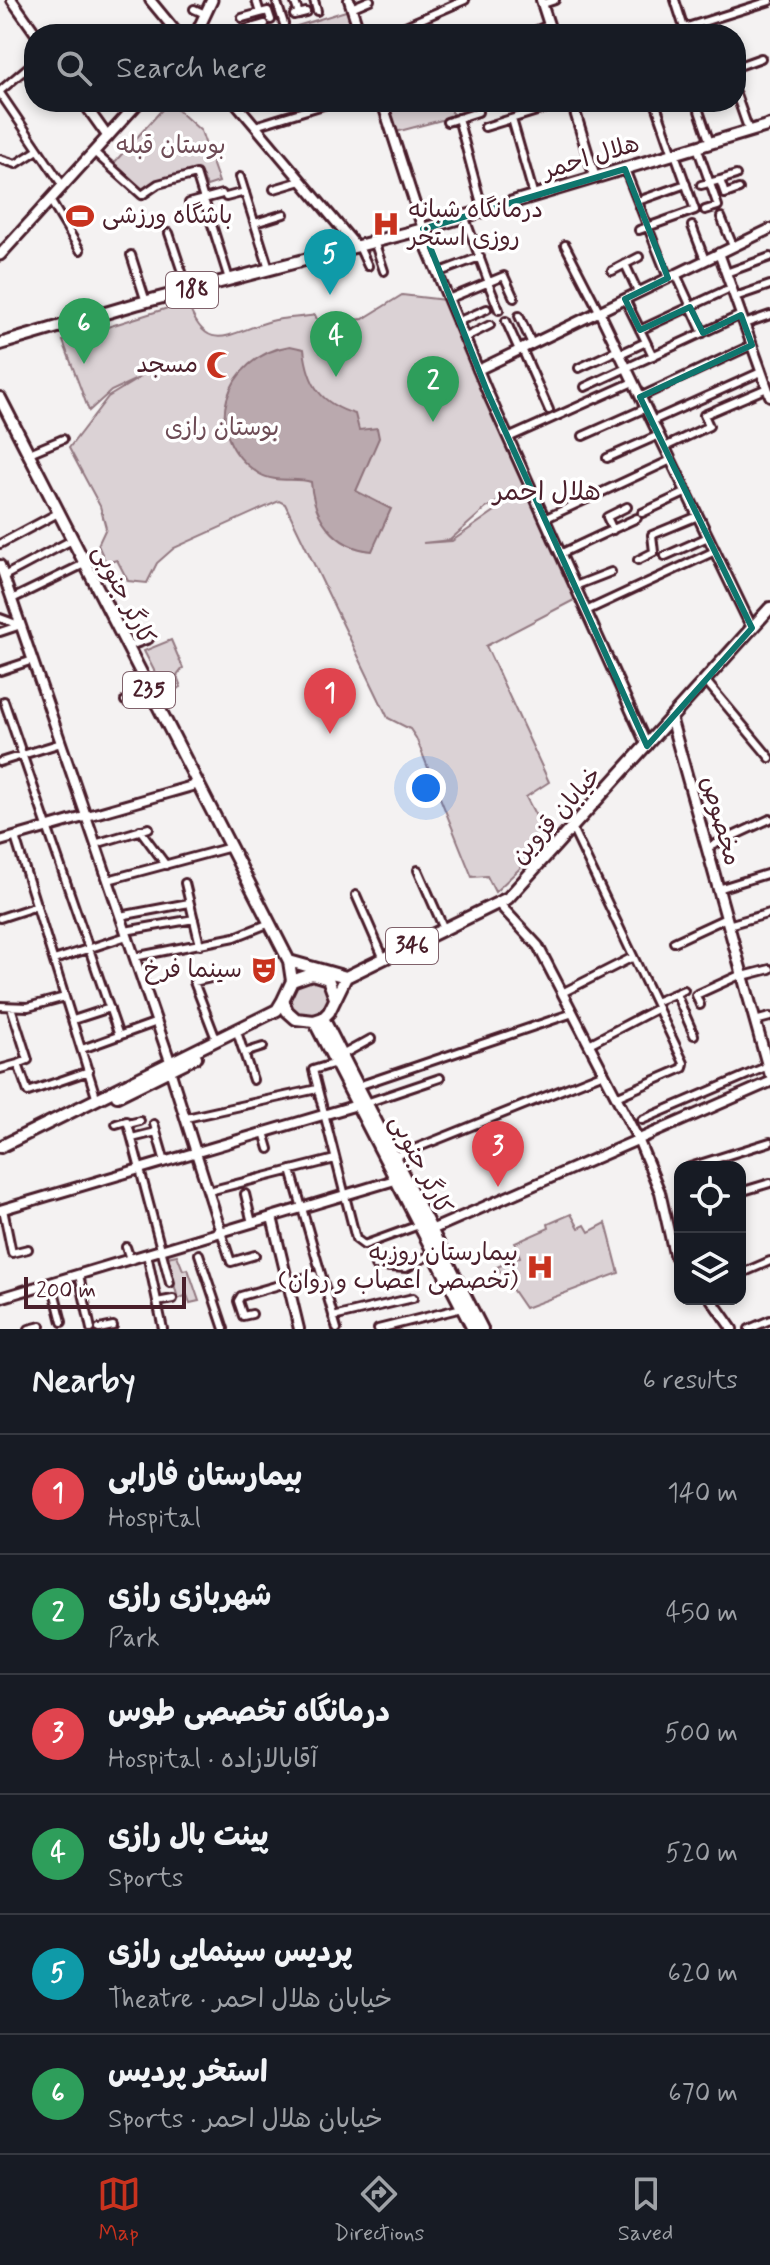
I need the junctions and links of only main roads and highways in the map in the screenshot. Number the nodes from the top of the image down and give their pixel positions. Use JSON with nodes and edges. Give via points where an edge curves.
{"nodes":[{"id":1,"x":212,"y":0,"type":"edge"},
{"id":2,"x":200,"y":24,"type":"edge"},
{"id":3,"x":130,"y":112,"type":"edge"},
{"id":4,"x":770,"y":125,"type":"edge"},
{"id":5,"x":0,"y":255,"type":"edge"},
{"id":6,"x":3,"y":345,"type":"edge"},
{"id":7,"x":0,"y":399,"type":"edge"},
{"id":8,"x":770,"y":608,"type":"edge"},
{"id":9,"x":671,"y":719,"type":"junction"},
{"id":10,"x":289,"y":961,"type":"junction"},
{"id":11,"x":346,"y":977,"type":"junction"},
{"id":12,"x":292,"y":981,"type":"junction"},
{"id":13,"x":335,"y":998,"type":"junction"},
{"id":14,"x":283,"y":1000,"type":"junction"},
{"id":15,"x":287,"y":1011,"type":"junction"},
{"id":16,"x":318,"y":1020,"type":"junction"},
{"id":17,"x":339,"y":1059,"type":"junction"},
{"id":18,"x":170,"y":1066,"type":"junction"},
{"id":19,"x":769,"y":1070,"type":"edge"},
{"id":20,"x":362,"y":1104,"type":"junction"},
{"id":21,"x":0,"y":1147,"type":"edge"},
{"id":22,"x":473,"y":1329,"type":"edge"},
{"id":23,"x":482,"y":1329,"type":"edge"}],
"edges":[{"from":1,"to":2,"type":"main road"},
{"from":3,"to":5,"type":"main road"},
{"from":4,"to":6,"type":"main road","name":"هلال احمر","number":"188","via":[[359,249],[146,302]]},
{"from":7,"to":10,"type":"main road","name":"کارگر جنوبی","number":"235"},
{"from":8,"to":9,"type":"main road","name":"خیابان قزوین","number":"346"},
{"from":9,"to":11,"type":"main road","name":"خیابان قزوین","number":"346","via":[[499,904]]},
{"from":9,"to":19,"type":"main road","name":"مخصوص"},
{"from":10,"to":11,"type":"main road"},
{"from":10,"to":12,"type":"main road","name":"کارگر جنوبی","number":"235"},
{"from":11,"to":13,"type":"main road"},
{"from":12,"to":13,"type":"main road","via":[[319,974],[329,981]]},
{"from":12,"to":14,"type":"main road"},
{"from":13,"to":16,"type":"main road"},
{"from":14,"to":15,"type":"main road"},
{"from":14,"to":18,"type":"main road","via":[[277,1010]]},
{"from":15,"to":16,"type":"main road","via":[[296,1019]]},
{"from":15,"to":18,"type":"main road"},
{"from":16,"to":17,"type":"main road","name":"کارگر جنوبی"},
{"from":17,"to":20,"type":"main road","name":"کارگر جنوبی"},
{"from":17,"to":20,"type":"main road","name":"کارگر جنوبی","via":[[358,1086]]},
{"from":18,"to":21,"type":"main road"},
{"from":20,"to":22,"type":"main road","name":"کارگر جنوبی","via":[[395,1180]]},
{"from":20,"to":23,"type":"main road","name":"کارگر جنوبی"}]}
